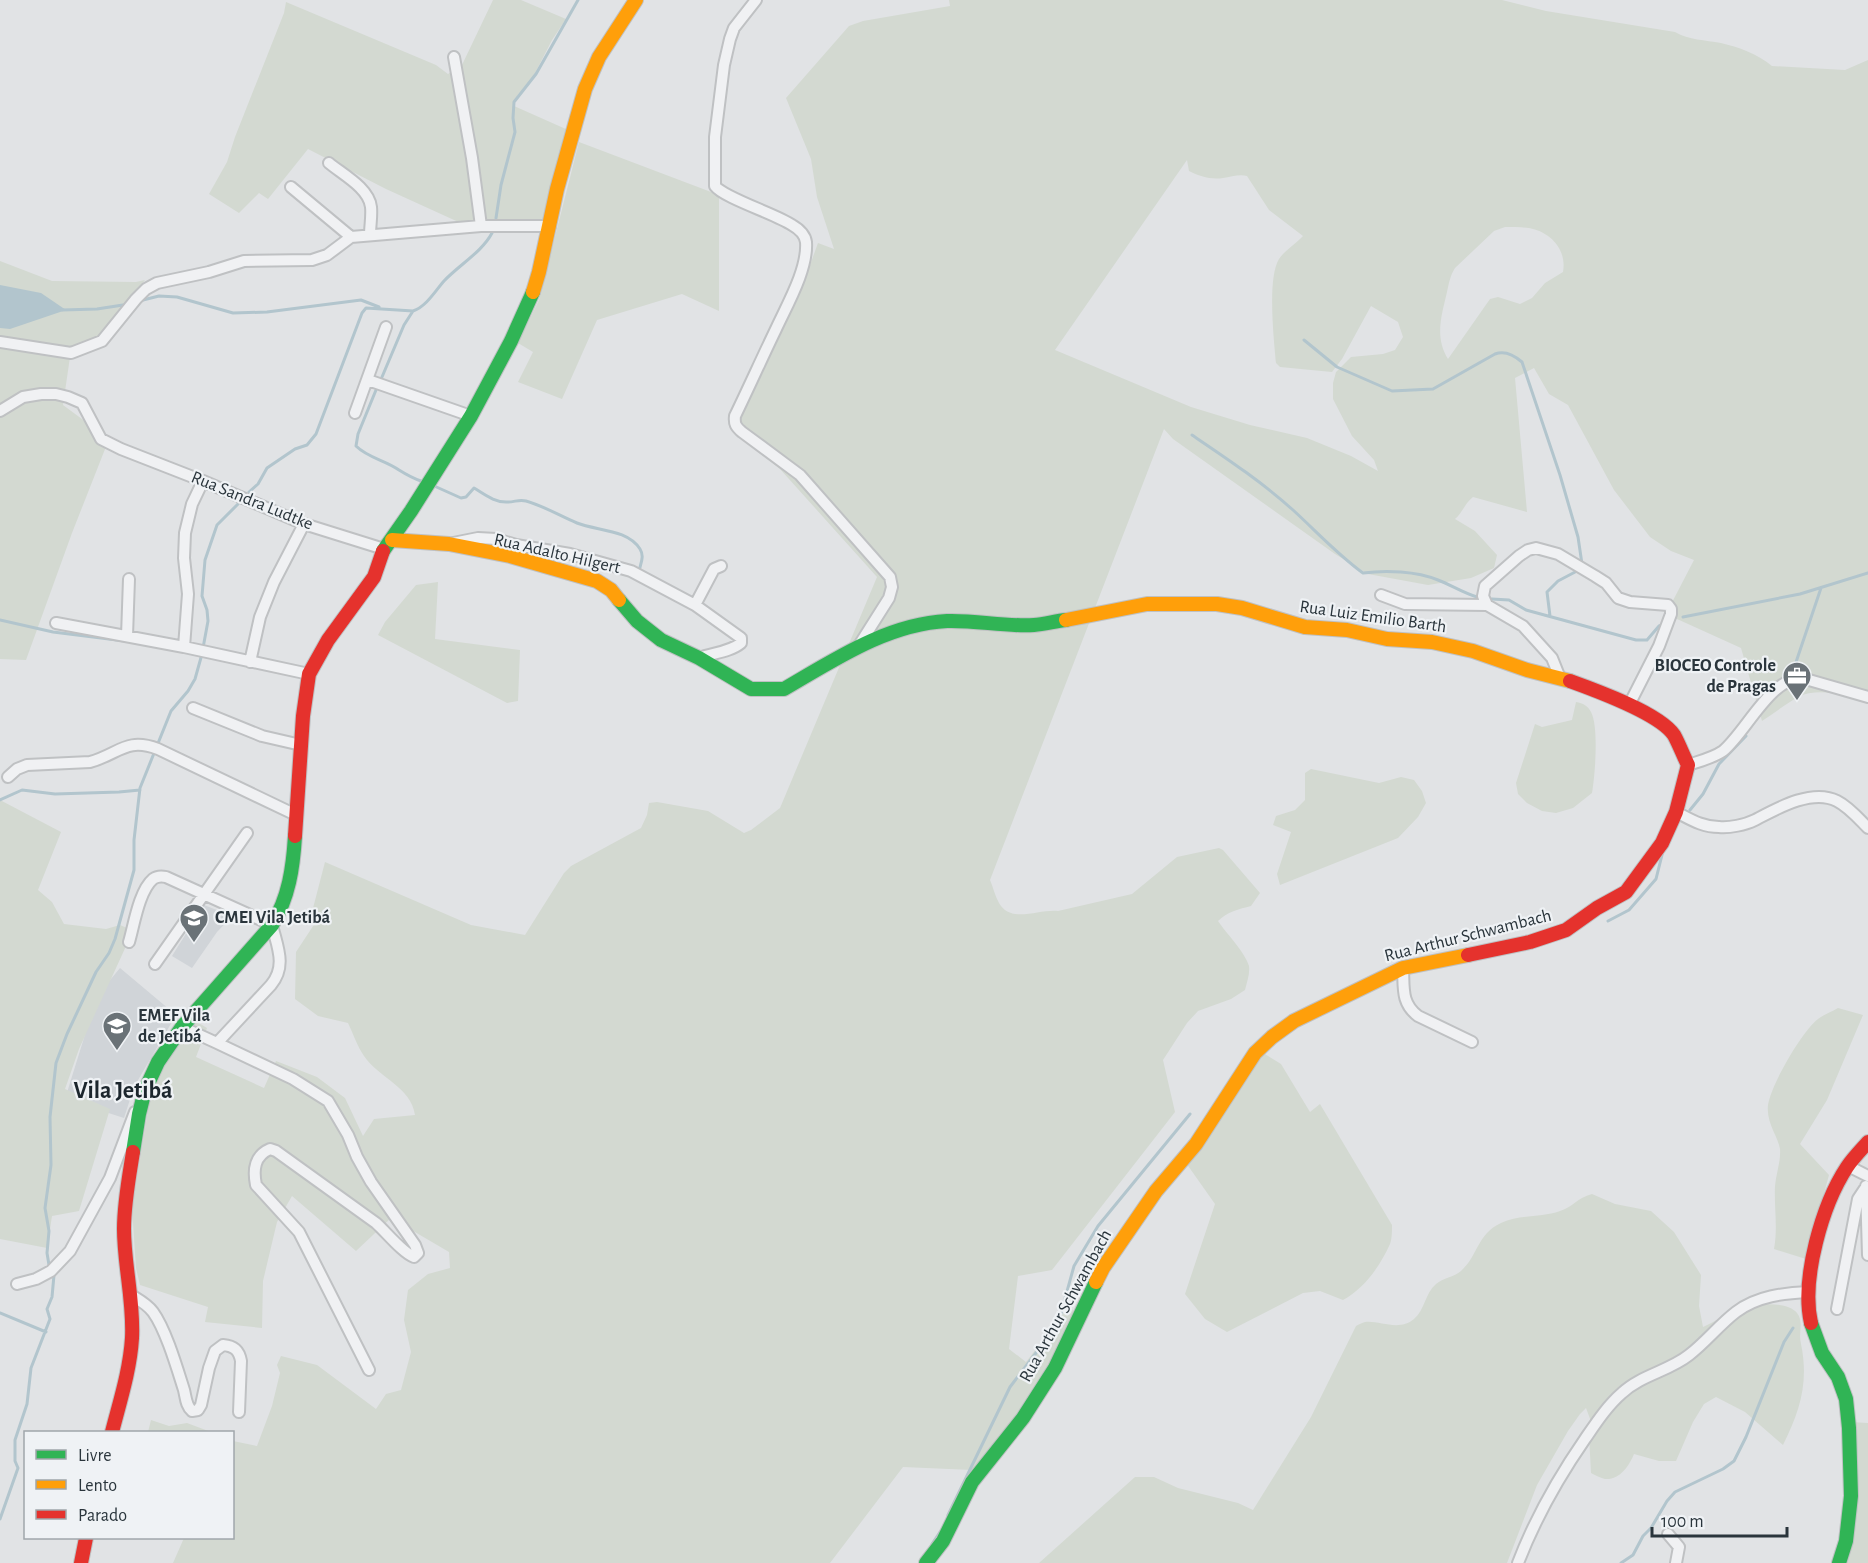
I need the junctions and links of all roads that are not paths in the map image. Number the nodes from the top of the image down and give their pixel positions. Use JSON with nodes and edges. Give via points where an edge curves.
{"nodes":[{"id":1,"x":636,"y":0,"type":"edge"},
{"id":2,"x":756,"y":0,"type":"edge"},
{"id":3,"x":454,"y":57,"type":"dead end"},
{"id":4,"x":329,"y":163,"type":"dead end"},
{"id":5,"x":291,"y":187,"type":"dead end"},
{"id":6,"x":481,"y":226,"type":"junction"},
{"id":7,"x":550,"y":226,"type":"junction"},
{"id":8,"x":370,"y":235,"type":"junction"},
{"id":9,"x":351,"y":237,"type":"junction"},
{"id":10,"x":386,"y":327,"type":"dead end"},
{"id":11,"x":0,"y":342,"type":"edge"},
{"id":12,"x":368,"y":380,"type":"junction"},
{"id":13,"x":0,"y":411,"type":"edge"},
{"id":14,"x":355,"y":413,"type":"dead end"},
{"id":15,"x":471,"y":416,"type":"junction"},
{"id":16,"x":203,"y":481,"type":"junction"},
{"id":17,"x":304,"y":524,"type":"junction"},
{"id":18,"x":388,"y":544,"type":"junction"},
{"id":19,"x":449,"y":544,"type":"junction"},
{"id":20,"x":721,"y":567,"type":"dead end"},
{"id":21,"x":129,"y":579,"type":"dead end"},
{"id":22,"x":1381,"y":595,"type":"dead end"},
{"id":23,"x":695,"y":605,"type":"junction"},
{"id":24,"x":1487,"y":605,"type":"junction"},
{"id":25,"x":56,"y":623,"type":"dead end"},
{"id":26,"x":127,"y":636,"type":"junction"},
{"id":27,"x":858,"y":646,"type":"junction"},
{"id":28,"x":184,"y":647,"type":"junction"},
{"id":29,"x":699,"y":658,"type":"junction"},
{"id":30,"x":250,"y":662,"type":"junction"},
{"id":31,"x":309,"y":674,"type":"junction"},
{"id":32,"x":1560,"y":678,"type":"junction"},
{"id":33,"x":1868,"y":697,"type":"edge"},
{"id":34,"x":1629,"y":705,"type":"junction"},
{"id":35,"x":193,"y":708,"type":"dead end"},
{"id":36,"x":301,"y":745,"type":"junction"},
{"id":37,"x":1688,"y":765,"type":"junction"},
{"id":38,"x":8,"y":777,"type":"dead end"},
{"id":39,"x":1676,"y":812,"type":"junction"},
{"id":40,"x":296,"y":815,"type":"junction"},
{"id":41,"x":1868,"y":828,"type":"edge"},
{"id":42,"x":247,"y":833,"type":"dead end"},
{"id":43,"x":203,"y":895,"type":"junction"},
{"id":44,"x":272,"y":925,"type":"junction"},
{"id":45,"x":129,"y":942,"type":"dead end"},
{"id":46,"x":155,"y":964,"type":"dead end"},
{"id":47,"x":1403,"y":968,"type":"junction"},
{"id":48,"x":182,"y":1027,"type":"junction"},
{"id":49,"x":1472,"y":1042,"type":"dead end"},
{"id":50,"x":217,"y":1043,"type":"junction"},
{"id":51,"x":145,"y":1090,"type":"junction"},
{"id":52,"x":1868,"y":1142,"type":"edge"},
{"id":53,"x":1848,"y":1166,"type":"junction"},
{"id":54,"x":1867,"y":1181,"type":"edge"},
{"id":55,"x":1868,"y":1255,"type":"edge"},
{"id":56,"x":17,"y":1284,"type":"dead end"},
{"id":57,"x":1809,"y":1292,"type":"junction"},
{"id":58,"x":131,"y":1295,"type":"junction"},
{"id":59,"x":1837,"y":1309,"type":"dead end"},
{"id":60,"x":369,"y":1371,"type":"dead end"},
{"id":61,"x":239,"y":1412,"type":"dead end"},
{"id":62,"x":112,"y":1431,"type":"edge"},
{"id":63,"x":1668,"y":1534,"type":"dead end"},
{"id":64,"x":86,"y":1539,"type":"edge"},
{"id":65,"x":81,"y":1563,"type":"edge"},
{"id":66,"x":926,"y":1563,"type":"edge"},
{"id":67,"x":1518,"y":1563,"type":"edge"},
{"id":68,"x":1676,"y":1563,"type":"edge"},
{"id":69,"x":1839,"y":1563,"type":"edge"}],
"edges":[{"from":1,"to":7,"type":"street","via":[[599,57],[585,89]]},
{"from":2,"to":27,"type":"street","via":[[734,27],[728,48],[715,137],[715,186],[724,194],[783,219],[801,232],[806,245],[801,272],[734,423],[800,475],[890,577],[889,598]]},
{"from":3,"to":6,"type":"street"},
{"from":4,"to":8,"type":"street","via":[[369,199]]},
{"from":5,"to":9,"type":"street"},
{"from":6,"to":7,"type":"street"},
{"from":6,"to":8,"type":"street"},
{"from":7,"to":15,"type":"street","via":[[530,300]]},
{"from":8,"to":9,"type":"street"},
{"from":9,"to":11,"type":"street","via":[[327,255],[312,260],[244,261],[157,283],[136,299],[102,341],[71,353]]},
{"from":10,"to":12,"type":"street"},
{"from":12,"to":14,"type":"street"},
{"from":12,"to":15,"type":"street"},
{"from":13,"to":16,"type":"street","name":"Rua Sandra Ludtke","via":[[23,397],[68,397],[82,404],[101,439]]},
{"from":15,"to":18,"type":"street"},
{"from":16,"to":17,"type":"street","name":"Rua Sandra Ludtke"},
{"from":16,"to":28,"type":"street","via":[[185,533],[188,594]]},
{"from":17,"to":18,"type":"street","name":"Rua Sandra Ludtke"},
{"from":17,"to":30,"type":"street","via":[[260,617]]},
{"from":18,"to":19,"type":"street","name":"Rua Luiz Emilio Barth"},
{"from":18,"to":31,"type":"street","via":[[374,577],[328,640]]},
{"from":19,"to":23,"type":"street","name":"Rua Adalto Hilgert","via":[[477,538],[496,539],[570,554],[631,571]]},
{"from":19,"to":29,"type":"street","name":"Rua Luiz Emilio Barth","via":[[539,563],[597,581],[611,590],[651,633]]},
{"from":20,"to":23,"type":"street","via":[[714,569]]},
{"from":21,"to":26,"type":"street"},
{"from":22,"to":24,"type":"street","via":[[1406,604]]},
{"from":23,"to":29,"type":"street","name":"Rua Adalto Hilgert","via":[[741,638],[741,643],[731,650]]},
{"from":24,"to":32,"type":"street","via":[[1523,626],[1552,658]]},
{"from":24,"to":34,"type":"street","via":[[1483,596],[1485,586],[1528,550],[1545,549],[1606,583],[1618,598],[1668,605],[1671,614],[1659,646]]},
{"from":25,"to":26,"type":"street"},
{"from":26,"to":28,"type":"street"},
{"from":27,"to":29,"type":"street","name":"Rua Luiz Emilio Barth","via":[[784,688],[770,690],[751,688]]},
{"from":27,"to":32,"type":"street","name":"Rua Luiz Emilio Barth","via":[[897,631],[946,621],[1034,625],[1147,604],[1217,604],[1305,627],[1432,642]]},
{"from":28,"to":30,"type":"street"},
{"from":30,"to":31,"type":"street"},
{"from":31,"to":36,"type":"street"},
{"from":32,"to":34,"type":"street"},
{"from":33,"to":37,"type":"street","via":[[1794,678],[1767,700],[1720,753]]},
{"from":34,"to":37,"type":"street","via":[[1673,734]]},
{"from":35,"to":36,"type":"street","via":[[262,736]]},
{"from":36,"to":40,"type":"street"},
{"from":37,"to":39,"type":"street","name":"Rua Arthur Schwambach"},
{"from":38,"to":40,"type":"street","via":[[21,766],[90,762],[141,744]]},
{"from":39,"to":41,"type":"street","via":[[1698,824],[1719,827],[1753,821],[1804,799],[1822,798],[1836,800]]},
{"from":39,"to":47,"type":"street","name":"Rua Arthur Schwambach","via":[[1662,843],[1626,892],[1566,930],[1530,942]]},
{"from":40,"to":44,"type":"street","via":[[290,882]]},
{"from":42,"to":43,"type":"street"},
{"from":43,"to":44,"type":"street"},
{"from":43,"to":45,"type":"street","via":[[166,877],[154,878],[143,895]]},
{"from":43,"to":46,"type":"street"},
{"from":44,"to":48,"type":"street"},
{"from":44,"to":50,"type":"street","via":[[281,958],[276,979]]},
{"from":47,"to":49,"type":"street","via":[[1405,1002],[1410,1010]]},
{"from":47,"to":66,"type":"street","name":"Rua Arthur Schwambach","via":[[1294,1021],[1256,1053],[1196,1144],[1156,1191],[1103,1268],[1055,1368],[1023,1418],[972,1482],[943,1541]]},
{"from":48,"to":50,"type":"street"},
{"from":48,"to":51,"type":"street"},
{"from":50,"to":60,"type":"street","via":[[293,1079],[328,1101],[371,1182],[415,1245],[418,1253],[414,1257],[376,1224],[276,1152],[270,1149],[259,1156],[254,1175],[256,1185],[299,1232]]},
{"from":51,"to":56,"type":"street","via":[[110,1178],[70,1251],[51,1271]]},
{"from":51,"to":58,"type":"street","via":[[126,1197],[124,1230]]},
{"from":52,"to":53,"type":"street"},
{"from":53,"to":54,"type":"street"},
{"from":53,"to":57,"type":"street","via":[[1814,1246]]},
{"from":54,"to":55,"type":"street"},
{"from":54,"to":59,"type":"street","via":[[1858,1198]]},
{"from":57,"to":67,"type":"street","via":[[1782,1293],[1737,1311],[1678,1364],[1656,1371],[1623,1392],[1599,1418],[1570,1461],[1541,1510]]},
{"from":57,"to":69,"type":"street","via":[[1813,1330],[1846,1399],[1851,1496],[1846,1541]]},
{"from":58,"to":61,"type":"street","via":[[146,1304],[163,1330],[192,1411],[201,1405],[215,1351],[223,1345],[239,1353]]},
{"from":58,"to":62,"type":"street","via":[[129,1367]]},
{"from":63,"to":68,"type":"street","via":[[1679,1547]]},
{"from":64,"to":65,"type":"street"}]}
